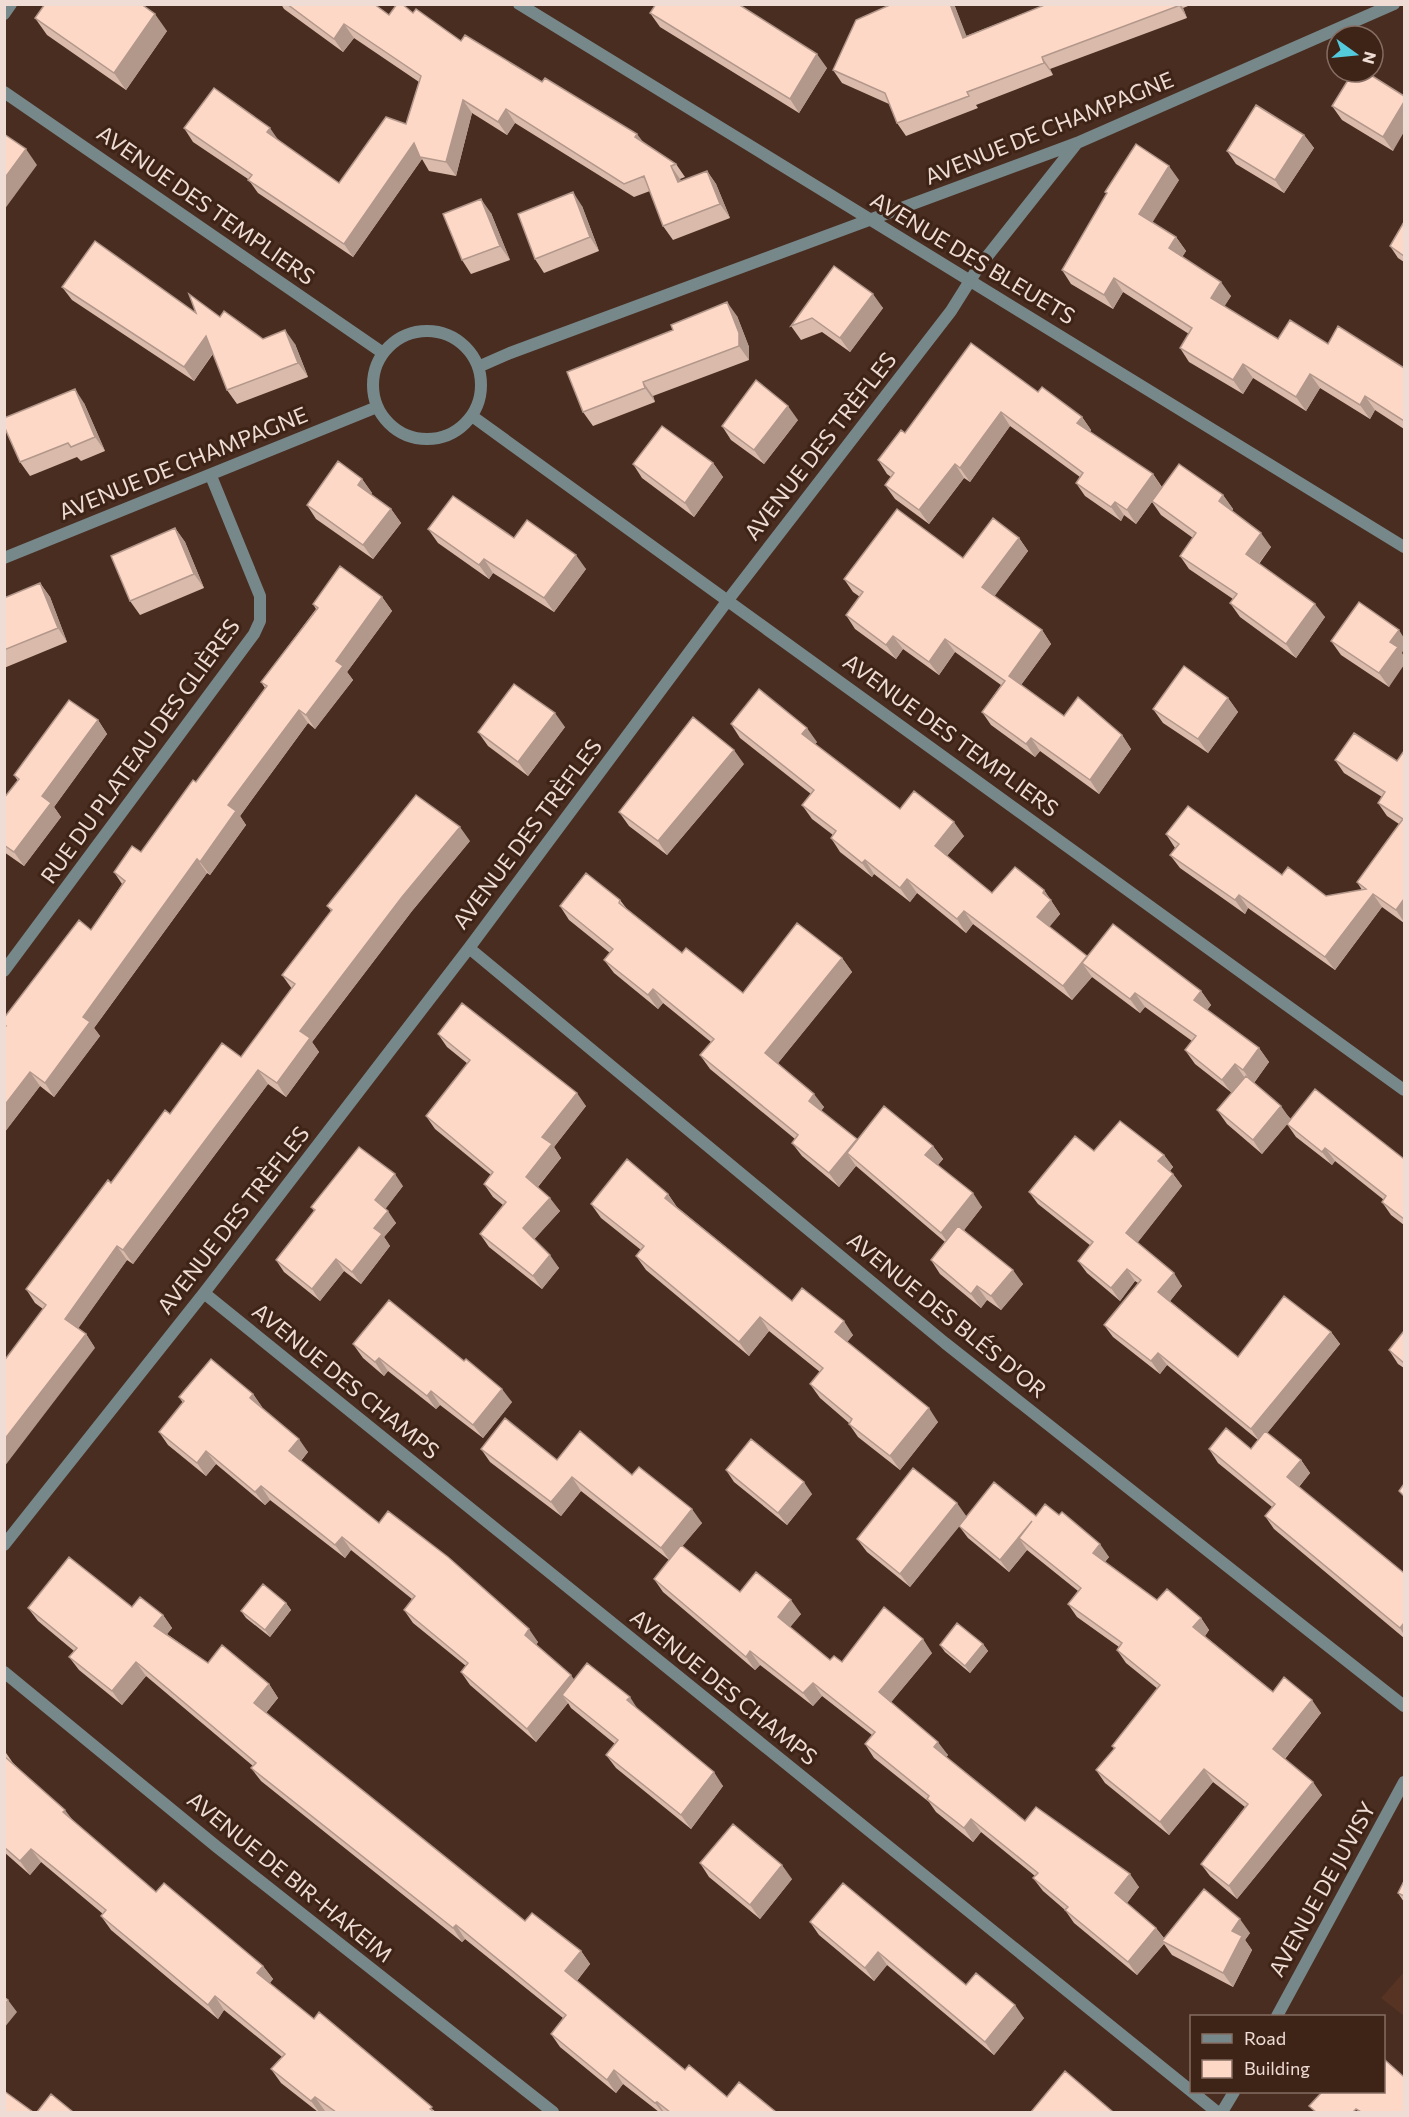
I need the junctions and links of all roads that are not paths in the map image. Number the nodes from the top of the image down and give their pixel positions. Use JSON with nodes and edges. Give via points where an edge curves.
{"nodes":[{"id":1,"x":11,"y":4,"type":"edge"},
{"id":2,"x":519,"y":4,"type":"edge"},
{"id":3,"x":1394,"y":4,"type":"edge"},
{"id":4,"x":4,"y":14,"type":"edge"},
{"id":5,"x":4,"y":92,"type":"edge"},
{"id":6,"x":1077,"y":143,"type":"junction"},
{"id":7,"x":870,"y":221,"type":"junction"},
{"id":8,"x":972,"y":280,"type":"junction"},
{"id":9,"x":383,"y":353,"type":"junction"},
{"id":10,"x":478,"y":367,"type":"junction"},
{"id":11,"x":377,"y":407,"type":"junction"},
{"id":12,"x":472,"y":416,"type":"junction"},
{"id":13,"x":211,"y":476,"type":"junction"},
{"id":14,"x":1404,"y":547,"type":"edge"},
{"id":15,"x":4,"y":558,"type":"edge"},
{"id":16,"x":728,"y":600,"type":"junction"},
{"id":17,"x":469,"y":948,"type":"junction"},
{"id":18,"x":4,"y":972,"type":"edge"},
{"id":19,"x":1404,"y":1090,"type":"edge"},
{"id":20,"x":204,"y":1293,"type":"junction"},
{"id":21,"x":4,"y":1545,"type":"edge"},
{"id":22,"x":4,"y":1672,"type":"edge"},
{"id":23,"x":1404,"y":1706,"type":"edge"},
{"id":24,"x":1404,"y":1782,"type":"edge"},
{"id":25,"x":1278,"y":2015,"type":"edge"},
{"id":26,"x":1190,"y":2090,"type":"edge"},
{"id":27,"x":1193,"y":2093,"type":"edge"},
{"id":28,"x":1233,"y":2093,"type":"edge"},
{"id":29,"x":553,"y":2112,"type":"edge"},
{"id":30,"x":1217,"y":2112,"type":"edge"},
{"id":31,"x":1222,"y":2112,"type":"edge"}],
"edges":[{"from":1,"to":4,"type":"street"},
{"from":2,"to":7,"type":"street","name":"AVENUE DES BLEUETS"},
{"from":3,"to":6,"type":"street","name":"AVENUE DE CHAMPAGNE"},
{"from":5,"to":9,"type":"street","name":"AVENUE DES TEMPLIERS"},
{"from":6,"to":7,"type":"street","name":"AVENUE DE CHAMPAGNE"},
{"from":6,"to":8,"type":"street","name":"AVENUE DES TRÈFLES"},
{"from":7,"to":8,"type":"street","name":"AVENUE DES BLEUETS"},
{"from":7,"to":10,"type":"street","name":"AVENUE DE CHAMPAGNE"},
{"from":8,"to":14,"type":"street","name":"AVENUE DES BLEUETS"},
{"from":8,"to":16,"type":"street","name":"AVENUE DES TRÈFLES"},
{"from":9,"to":10,"type":"street","via":[[408,334],[426,330],[459,341]]},
{"from":9,"to":11,"type":"street","via":[[373,374]]},
{"from":10,"to":12,"type":"street","via":[[482,387]]},
{"from":11,"to":12,"type":"street","via":[[389,425],[422,440],[456,431]]},
{"from":11,"to":13,"type":"street","name":"AVENUE DE CHAMPAGNE"},
{"from":12,"to":16,"type":"street","name":"AVENUE DES TEMPLIERS"},
{"from":13,"to":15,"type":"street","name":"AVENUE DE CHAMPAGNE"},
{"from":13,"to":18,"type":"street","name":"RUE DU PLATEAU DES GLIÈRES","via":[[260,596],[262,607],[257,628]]},
{"from":16,"to":17,"type":"street","name":"AVENUE DES TRÈFLES"},
{"from":16,"to":19,"type":"street","name":"AVENUE DES TEMPLIERS"},
{"from":17,"to":20,"type":"street","name":"AVENUE DES TRÈFLES"},
{"from":17,"to":23,"type":"street","name":"AVENUE DES BLÉS D'OR","via":[[945,1343]]},
{"from":20,"to":21,"type":"street","name":"AVENUE DES TRÈFLES"},
{"from":20,"to":26,"type":"street","name":"AVENUE DES CHAMPS"},
{"from":22,"to":29,"type":"street","name":"AVENUE DE BIR-HAKEIM","via":[[217,1847]]},
{"from":24,"to":25,"type":"street","name":"AVENUE DE JUVISY"},
{"from":27,"to":30,"type":"street","name":"AVENUE DES CHAMPS"},
{"from":28,"to":31,"type":"street"}]}
